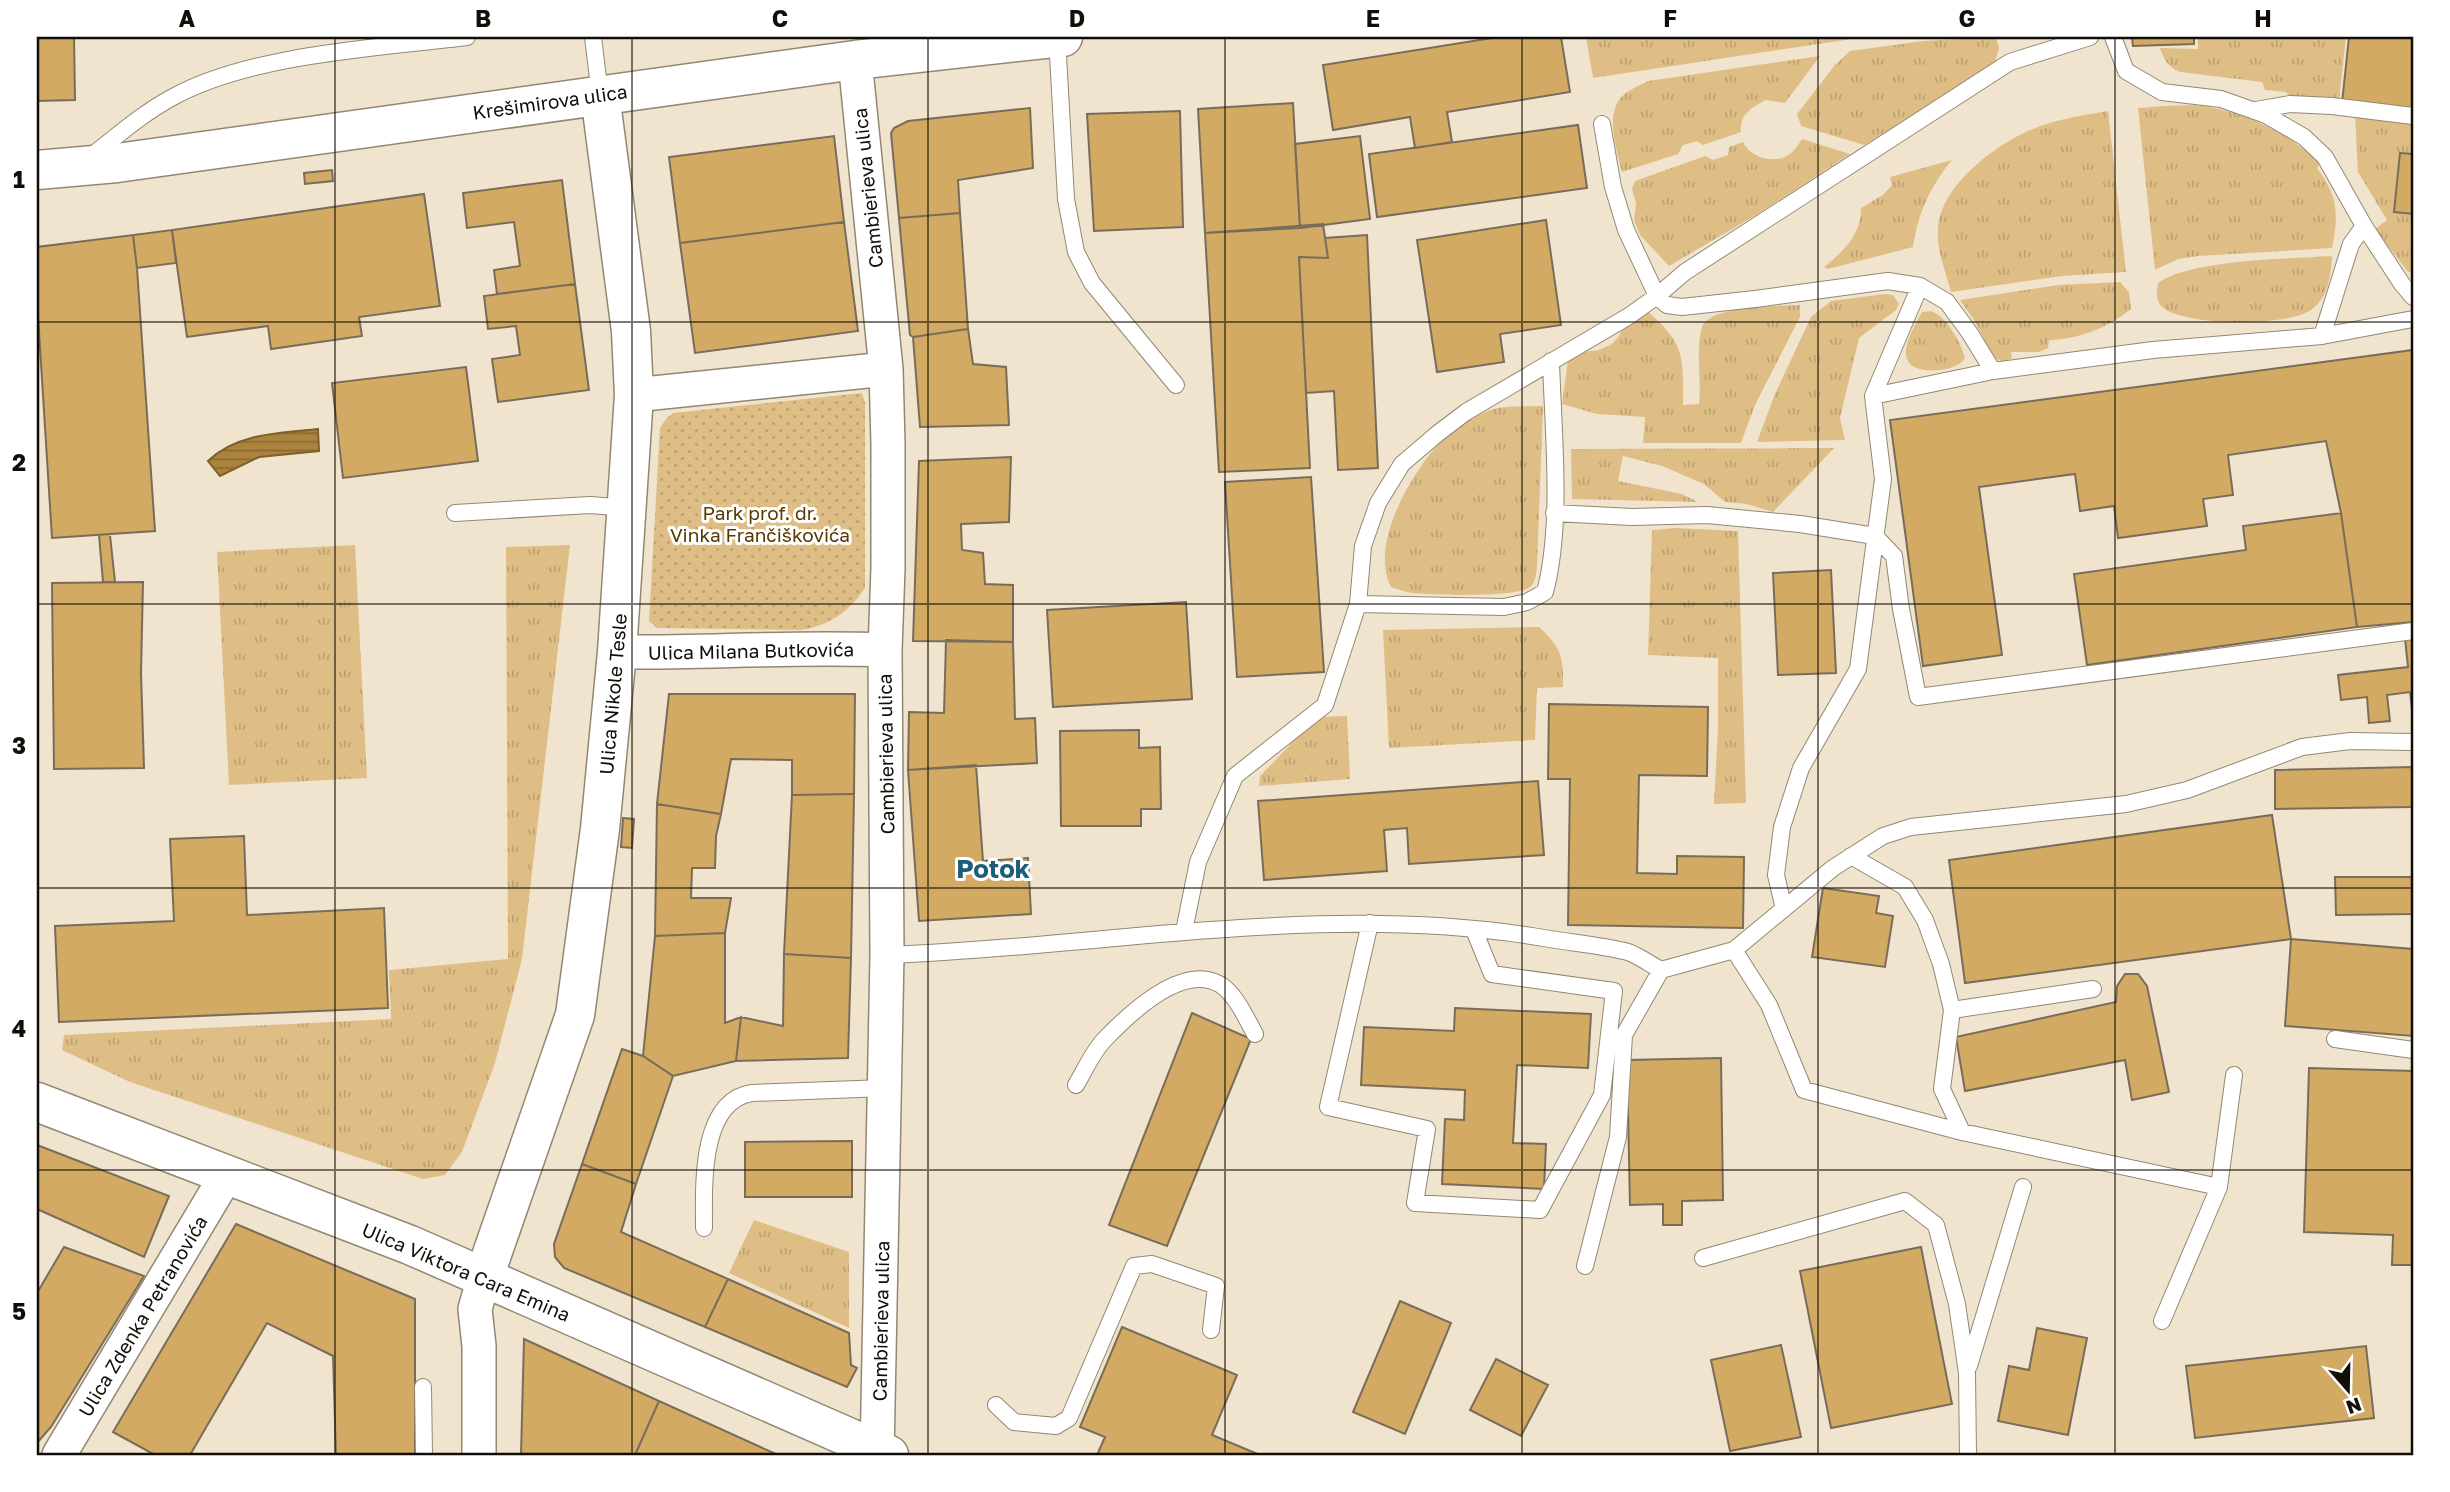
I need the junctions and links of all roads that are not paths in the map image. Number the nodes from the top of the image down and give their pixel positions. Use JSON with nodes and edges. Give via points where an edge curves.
{"nodes":[{"id":1,"x":467,"y":37,"type":"edge"},
{"id":2,"x":593,"y":37,"type":"edge"},
{"id":3,"x":1057,"y":37,"type":"edge"},
{"id":4,"x":1063,"y":37,"type":"edge"},
{"id":5,"x":2090,"y":37,"type":"edge"},
{"id":6,"x":2113,"y":37,"type":"edge"},
{"id":7,"x":960,"y":42,"type":"edge"},
{"id":8,"x":855,"y":60,"type":"junction"},
{"id":9,"x":600,"y":95,"type":"junction"},
{"id":10,"x":2253,"y":110,"type":"junction"},
{"id":11,"x":2413,"y":116,"type":"edge"},
{"id":12,"x":1602,"y":124,"type":"dead end"},
{"id":13,"x":77,"y":167,"type":"junction"},
{"id":14,"x":37,"y":170,"type":"edge"},
{"id":15,"x":2364,"y":226,"type":"junction"},
{"id":16,"x":1920,"y":286,"type":"junction"},
{"id":17,"x":1657,"y":296,"type":"junction"},
{"id":18,"x":2413,"y":297,"type":"edge"},
{"id":19,"x":2413,"y":319,"type":"edge"},
{"id":20,"x":2322,"y":336,"type":"junction"},
{"id":21,"x":1551,"y":361,"type":"junction"},
{"id":22,"x":886,"y":369,"type":"junction"},
{"id":23,"x":1993,"y":371,"type":"junction"},
{"id":24,"x":1176,"y":385,"type":"dead end"},
{"id":25,"x":634,"y":395,"type":"junction"},
{"id":26,"x":1874,"y":397,"type":"junction"},
{"id":27,"x":628,"y":508,"type":"junction"},
{"id":28,"x":455,"y":513,"type":"dead end"},
{"id":29,"x":1554,"y":513,"type":"junction"},
{"id":30,"x":1875,"y":536,"type":"junction"},
{"id":31,"x":1358,"y":604,"type":"junction"},
{"id":32,"x":2413,"y":631,"type":"edge"},
{"id":33,"x":885,"y":650,"type":"junction"},
{"id":34,"x":617,"y":652,"type":"junction"},
{"id":35,"x":2413,"y":742,"type":"edge"},
{"id":36,"x":1851,"y":856,"type":"junction"},
{"id":37,"x":1784,"y":909,"type":"junction"},
{"id":38,"x":1370,"y":923,"type":"junction"},
{"id":39,"x":1474,"y":930,"type":"junction"},
{"id":40,"x":1184,"y":931,"type":"junction"},
{"id":41,"x":1734,"y":950,"type":"junction"},
{"id":42,"x":887,"y":955,"type":"junction"},
{"id":43,"x":1661,"y":970,"type":"junction"},
{"id":44,"x":2093,"y":989,"type":"dead end"},
{"id":45,"x":1952,"y":1010,"type":"junction"},
{"id":46,"x":1255,"y":1034,"type":"dead end"},
{"id":47,"x":2335,"y":1039,"type":"dead end"},
{"id":48,"x":2413,"y":1050,"type":"edge"},
{"id":49,"x":2234,"y":1075,"type":"dead end"},
{"id":50,"x":1076,"y":1085,"type":"dead end"},
{"id":51,"x":885,"y":1087,"type":"junction"},
{"id":52,"x":37,"y":1101,"type":"edge"},
{"id":53,"x":1962,"y":1132,"type":"junction"},
{"id":54,"x":226,"y":1176,"type":"junction"},
{"id":55,"x":2023,"y":1187,"type":"dead end"},
{"id":56,"x":2219,"y":1187,"type":"junction"},
{"id":57,"x":704,"y":1228,"type":"dead end"},
{"id":58,"x":1703,"y":1258,"type":"dead end"},
{"id":59,"x":1586,"y":1266,"type":"dead end"},
{"id":60,"x":484,"y":1277,"type":"junction"},
{"id":61,"x":2162,"y":1321,"type":"dead end"},
{"id":62,"x":1211,"y":1330,"type":"dead end"},
{"id":63,"x":1967,"y":1373,"type":"junction"},
{"id":64,"x":423,"y":1387,"type":"dead end"},
{"id":65,"x":996,"y":1405,"type":"dead end"},
{"id":66,"x":881,"y":1453,"type":"edge"},
{"id":67,"x":59,"y":1455,"type":"edge"},
{"id":68,"x":424,"y":1455,"type":"edge"},
{"id":69,"x":479,"y":1455,"type":"edge"},
{"id":70,"x":1968,"y":1455,"type":"edge"}],
"edges":[{"from":1,"to":13,"type":"lane","via":[[349,51],[236,72],[174,96]]},
{"from":2,"to":9,"type":"lane"},
{"from":3,"to":4,"type":"main road","name":"Krešimirova ulica"},
{"from":3,"to":7,"type":"main road","name":"Krešimirova ulica"},
{"from":3,"to":24,"type":"lane","via":[[1066,200],[1076,253],[1092,283]]},
{"from":5,"to":17,"type":"lane","via":[[2010,62],[1685,272]]},
{"from":6,"to":10,"type":"lane","via":[[2126,71],[2162,92],[2221,99]]},
{"from":7,"to":8,"type":"main road","name":"Krešimirova ulica"},
{"from":8,"to":9,"type":"main road","name":"Krešimirova ulica"},
{"from":8,"to":22,"type":"street","name":"Cambierieva ulica"},
{"from":9,"to":13,"type":"main road","name":"Krešimirova ulica"},
{"from":9,"to":25,"type":"main road","name":"Ulica Nikole Tesle","via":[[631,331]]},
{"from":10,"to":11,"type":"lane","via":[[2290,104]]},
{"from":10,"to":15,"type":"lane","via":[[2304,138],[2325,157]]},
{"from":12,"to":17,"type":"lane","via":[[1626,230]]},
{"from":13,"to":14,"type":"main road","name":"Krešimirova ulica"},
{"from":15,"to":18,"type":"lane"},
{"from":15,"to":20,"type":"lane","via":[[2351,244]]},
{"from":16,"to":17,"type":"lane","via":[[1888,281],[1682,307],[1667,305]]},
{"from":16,"to":23,"type":"lane","via":[[1947,302]]},
{"from":16,"to":26,"type":"lane"},
{"from":17,"to":21,"type":"lane"},
{"from":19,"to":20,"type":"lane"},
{"from":20,"to":23,"type":"lane","via":[[2153,350]]},
{"from":21,"to":29,"type":"lane"},
{"from":21,"to":31,"type":"lane","via":[[1466,412],[1402,464],[1378,503],[1363,546]]},
{"from":22,"to":25,"type":"street"},
{"from":22,"to":33,"type":"street","name":"Cambierieva ulica"},
{"from":23,"to":26,"type":"lane"},
{"from":25,"to":27,"type":"main road","name":"Ulica Nikole Tesle"},
{"from":26,"to":30,"type":"lane","via":[[1884,479]]},
{"from":27,"to":28,"type":"lane","via":[[590,505]]},
{"from":27,"to":34,"type":"main road","name":"Ulica Nikole Tesle"},
{"from":29,"to":30,"type":"lane","via":[[1707,515]]},
{"from":29,"to":31,"type":"lane","via":[[1545,592],[1527,602],[1504,607]]},
{"from":30,"to":32,"type":"lane","via":[[1894,556],[1918,697]]},
{"from":30,"to":37,"type":"lane","via":[[1858,669],[1801,768],[1782,827],[1776,876]]},
{"from":31,"to":40,"type":"lane","via":[[1325,705],[1235,776],[1198,862]]},
{"from":33,"to":34,"type":"street","name":"Ulica Milana Butkovića"},
{"from":33,"to":42,"type":"street","name":"Cambierieva ulica"},
{"from":34,"to":60,"type":"main road","name":"Ulica Nikole Tesle","via":[[600,830],[575,1015]]},
{"from":35,"to":36,"type":"lane","via":[[2350,741],[2302,747],[2187,790],[2126,804],[1911,827],[1883,836]]},
{"from":36,"to":37,"type":"lane"},
{"from":36,"to":45,"type":"lane","via":[[1905,887],[1925,920]]},
{"from":37,"to":41,"type":"lane"},
{"from":38,"to":39,"type":"lane"},
{"from":38,"to":39,"type":"lane","via":[[1328,1107],[1427,1129],[1415,1203],[1540,1210],[1602,1095],[1614,991],[1492,974]]},
{"from":38,"to":40,"type":"lane"},
{"from":39,"to":43,"type":"lane","via":[[1630,953]]},
{"from":40,"to":42,"type":"lane"},
{"from":41,"to":43,"type":"lane"},
{"from":41,"to":53,"type":"lane","via":[[1769,1005],[1804,1090]]},
{"from":42,"to":51,"type":"street","name":"Cambierieva ulica"},
{"from":43,"to":59,"type":"lane","via":[[1623,1035],[1618,1137]]},
{"from":44,"to":45,"type":"lane"},
{"from":45,"to":53,"type":"lane","via":[[1942,1089]]},
{"from":46,"to":50,"type":"lane","via":[[1232,995],[1220,985],[1203,979],[1179,982],[1153,997],[1104,1040]]},
{"from":47,"to":48,"type":"lane"},
{"from":49,"to":56,"type":"lane"},
{"from":51,"to":57,"type":"lane","via":[[752,1093],[733,1099],[706,1154]]},
{"from":51,"to":66,"type":"street","name":"Cambierieva ulica"},
{"from":52,"to":54,"type":"main road","name":"Ulica Viktora Cara Emina"},
{"from":53,"to":56,"type":"lane"},
{"from":54,"to":60,"type":"main road","name":"Ulica Viktora Cara Emina"},
{"from":54,"to":67,"type":"street","name":"Ulica Zdenka Petranovića"},
{"from":55,"to":63,"type":"lane"},
{"from":56,"to":61,"type":"lane"},
{"from":58,"to":63,"type":"lane","via":[[1905,1201],[1936,1225],[1950,1258]]},
{"from":60,"to":66,"type":"main road","name":"Ulica Viktora Cara Emina"},
{"from":60,"to":69,"type":"street","via":[[475,1309]]},
{"from":62,"to":65,"type":"lane","via":[[1216,1286],[1152,1264],[1134,1266],[1069,1418],[1056,1426],[1014,1422]]},
{"from":63,"to":70,"type":"lane"},
{"from":64,"to":68,"type":"lane"}]}
